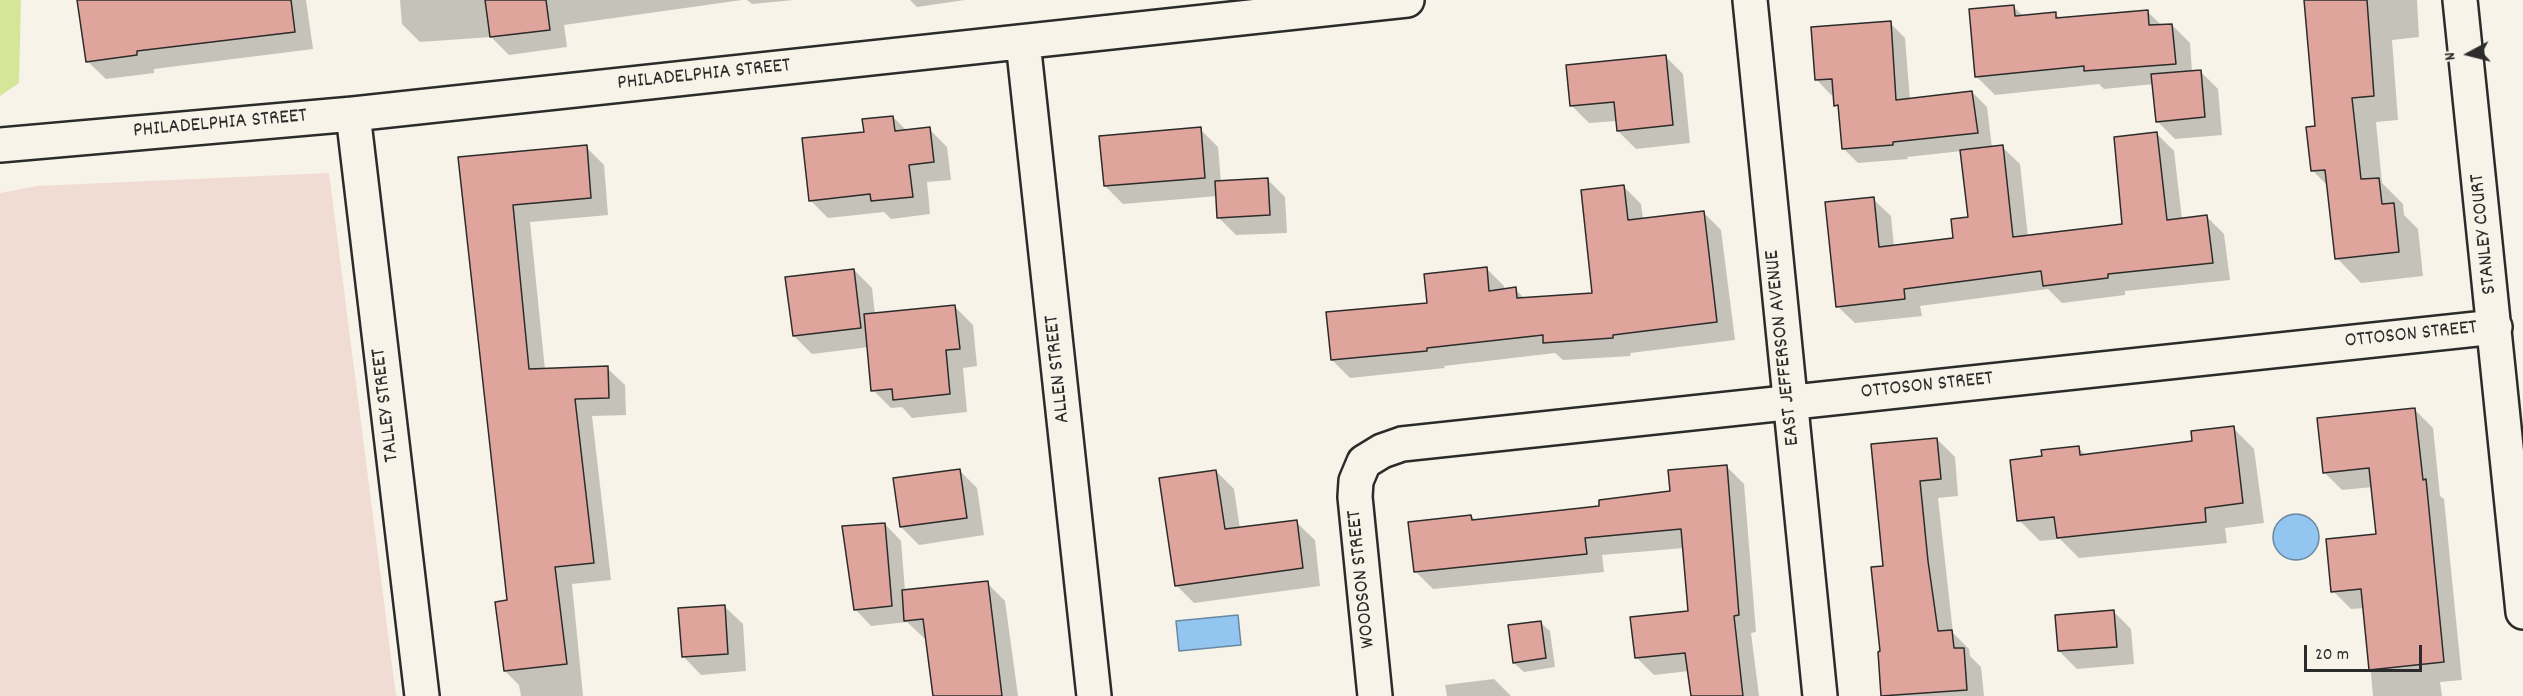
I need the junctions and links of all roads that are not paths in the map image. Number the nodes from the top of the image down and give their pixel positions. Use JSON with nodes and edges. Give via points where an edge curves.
{"nodes":[{"id":1,"x":1407,"y":0,"type":"edge"},
{"id":2,"x":1750,"y":0,"type":"edge"},
{"id":3,"x":2460,"y":0,"type":"edge"},
{"id":4,"x":1023,"y":42,"type":"junction"},
{"id":5,"x":353,"y":114,"type":"junction"},
{"id":6,"x":0,"y":145,"type":"edge"},
{"id":7,"x":2495,"y":327,"type":"junction"},
{"id":8,"x":1789,"y":401,"type":"junction"},
{"id":9,"x":1364,"y":462,"type":"joint"},
{"id":10,"x":2523,"y":612,"type":"edge"},
{"id":11,"x":422,"y":696,"type":"edge"},
{"id":12,"x":1094,"y":696,"type":"edge"},
{"id":13,"x":1375,"y":696,"type":"edge"},
{"id":14,"x":1820,"y":696,"type":"edge"}],
"edges":[{"from":1,"to":4,"type":"street","name":"PHILADELPHIA STREET"},
{"from":2,"to":8,"type":"street","name":"EAST JEFFERSON AVENUE"},
{"from":3,"to":7,"type":"street","name":"STANLEY COURT"},
{"from":4,"to":5,"type":"street","name":"PHILADELPHIA STREET"},
{"from":4,"to":12,"type":"street","name":"ALLEN STREET"},
{"from":5,"to":6,"type":"street","name":"PHILADELPHIA STREET"},
{"from":5,"to":11,"type":"street","name":"TALLEY STREET"},
{"from":7,"to":8,"type":"street","name":"OTTOSON STREET"},
{"from":7,"to":10,"type":"street","name":"STANLEY COURT"},
{"from":8,"to":9,"type":"street","name":"OTTOSON STREET","via":[[1401,444]]},
{"from":8,"to":14,"type":"street","name":"EAST JEFFERSON AVENUE"},
{"from":9,"to":13,"type":"street","name":"WOODSON STREET","via":[[1356,481],[1355,497]]}]}
